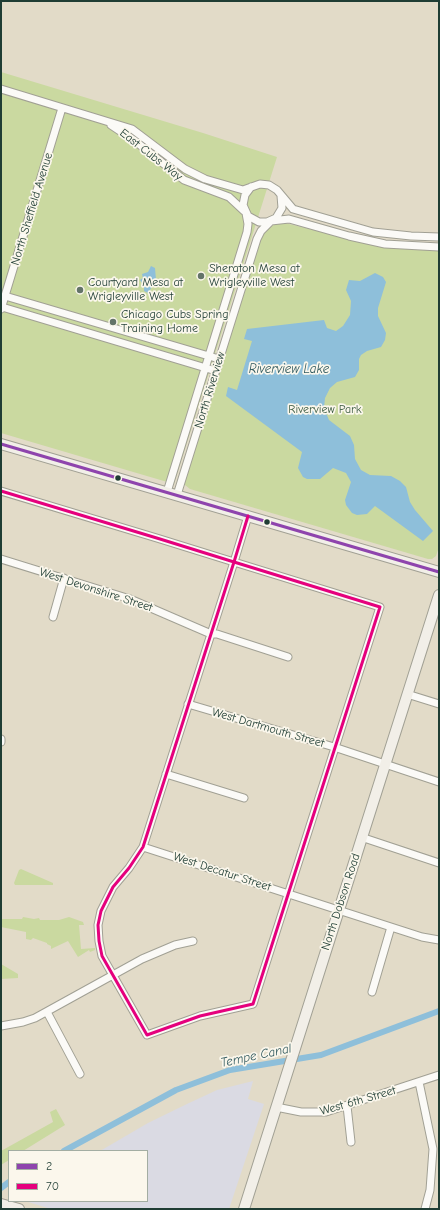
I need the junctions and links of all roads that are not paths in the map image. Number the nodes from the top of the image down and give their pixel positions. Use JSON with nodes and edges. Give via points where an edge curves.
{"nodes":[{"id":1,"x":1,"y":89,"type":"edge"},
{"id":2,"x":62,"y":108,"type":"junction"},
{"id":3,"x":100,"y":119,"type":"junction"},
{"id":4,"x":251,"y":187,"type":"junction"},
{"id":5,"x":279,"y":192,"type":"junction"},
{"id":6,"x":245,"y":212,"type":"junction"},
{"id":7,"x":271,"y":221,"type":"junction"},
{"id":8,"x":439,"y":236,"type":"edge"},
{"id":9,"x":439,"y":246,"type":"edge"},
{"id":10,"x":5,"y":296,"type":"junction"},
{"id":11,"x":225,"y":302,"type":"junction"},
{"id":12,"x":236,"y":306,"type":"junction"},
{"id":13,"x":1,"y":308,"type":"edge"},
{"id":14,"x":106,"y":326,"type":"junction"},
{"id":15,"x":103,"y":338,"type":"junction"},
{"id":16,"x":209,"y":356,"type":"junction"},
{"id":17,"x":219,"y":359,"type":"junction"},
{"id":18,"x":205,"y":368,"type":"junction"},
{"id":19,"x":216,"y":371,"type":"junction"},
{"id":20,"x":1,"y":444,"type":"edge"},
{"id":21,"x":1,"y":491,"type":"edge"},
{"id":22,"x":172,"y":494,"type":"junction"},
{"id":23,"x":248,"y":516,"type":"junction"},
{"id":24,"x":1,"y":559,"type":"edge"},
{"id":25,"x":234,"y":562,"type":"junction"},
{"id":26,"x":439,"y":572,"type":"edge"},
{"id":27,"x":64,"y":578,"type":"junction"},
{"id":28,"x":439,"y":595,"type":"edge"},
{"id":29,"x":53,"y":616,"type":"dead end"},
{"id":30,"x":210,"y":634,"type":"junction"},
{"id":31,"x":288,"y":657,"type":"dead end"},
{"id":32,"x":407,"y":694,"type":"junction"},
{"id":33,"x":188,"y":704,"type":"junction"},
{"id":34,"x":439,"y":704,"type":"edge"},
{"id":35,"x":334,"y":747,"type":"junction"},
{"id":36,"x":384,"y":765,"type":"junction"},
{"id":37,"x":166,"y":774,"type":"junction"},
{"id":38,"x":439,"y":782,"type":"edge"},
{"id":39,"x":244,"y":798,"type":"dead end"},
{"id":40,"x":361,"y":837,"type":"junction"},
{"id":41,"x":143,"y":846,"type":"junction"},
{"id":42,"x":439,"y":863,"type":"edge"},
{"id":43,"x":288,"y":893,"type":"junction"},
{"id":44,"x":338,"y":910,"type":"junction"},
{"id":45,"x":391,"y":927,"type":"junction"},
{"id":46,"x":439,"y":940,"type":"edge"},
{"id":47,"x":193,"y":941,"type":"dead end"},
{"id":48,"x":114,"y":974,"type":"junction"},
{"id":49,"x":372,"y":992,"type":"dead end"},
{"id":50,"x":47,"y":1012,"type":"junction"},
{"id":51,"x":1,"y":1026,"type":"edge"},
{"id":52,"x":80,"y":1074,"type":"dead end"},
{"id":53,"x":439,"y":1075,"type":"edge"},
{"id":54,"x":419,"y":1082,"type":"junction"},
{"id":55,"x":347,"y":1106,"type":"junction"},
{"id":56,"x":276,"y":1107,"type":"junction"},
{"id":57,"x":351,"y":1142,"type":"dead end"},
{"id":58,"x":436,"y":1149,"type":"edge"},
{"id":59,"x":1,"y":1204,"type":"edge"},
{"id":60,"x":18,"y":1209,"type":"edge"},
{"id":61,"x":244,"y":1209,"type":"edge"},
{"id":62,"x":425,"y":1209,"type":"edge"}],
"edges":[{"from":1,"to":2,"type":"street","name":"East Cubs Way"},
{"from":2,"to":3,"type":"street","name":"East Cubs Way"},
{"from":2,"to":10,"type":"street","name":"North Sheffield Avenue"},
{"from":3,"to":4,"type":"street","name":"East Cubs Way","via":[[137,132],[185,169],[204,179],[243,190]]},
{"from":3,"to":6,"type":"street","name":"East Cubs Way","via":[[135,140],[184,180],[228,197]]},
{"from":4,"to":5,"type":"street","name":"East Cubs Way","via":[[266,184]]},
{"from":4,"to":6,"type":"street","via":[[245,195]]},
{"from":5,"to":7,"type":"street","via":[[282,197],[282,208]]},
{"from":5,"to":8,"type":"street","name":"East Cubs Way","via":[[293,209],[367,230],[398,236]]},
{"from":6,"to":7,"type":"street","name":"East Cubs Way","via":[[251,219],[259,222]]},
{"from":6,"to":11,"type":"street","name":"North Riverview","via":[[247,232]]},
{"from":7,"to":9,"type":"street","name":"East Cubs Way","via":[[289,219],[385,244]]},
{"from":7,"to":12,"type":"street","name":"North Riverview","via":[[256,239]]},
{"from":10,"to":13,"type":"street","name":"North Sheffield Avenue"},
{"from":10,"to":14,"type":"street"},
{"from":11,"to":12,"type":"street"},
{"from":11,"to":16,"type":"street","name":"North Riverview"},
{"from":12,"to":17,"type":"street","name":"North Riverview"},
{"from":13,"to":15,"type":"street"},
{"from":14,"to":15,"type":"street"},
{"from":14,"to":16,"type":"street"},
{"from":15,"to":18,"type":"street"},
{"from":16,"to":17,"type":"street"},
{"from":16,"to":18,"type":"street","name":"North Riverview"},
{"from":17,"to":19,"type":"street","name":"North Riverview"},
{"from":18,"to":19,"type":"street"},
{"from":18,"to":22,"type":"street","name":"North Riverview"},
{"from":19,"to":22,"type":"street","name":"North Riverview"},
{"from":20,"to":22,"type":"main road"},
{"from":21,"to":25,"type":"street"},
{"from":22,"to":23,"type":"main road"},
{"from":23,"to":25,"type":"street"},
{"from":23,"to":26,"type":"main road"},
{"from":24,"to":27,"type":"street","name":"West Devonshire Street"},
{"from":25,"to":30,"type":"street"},
{"from":25,"to":35,"type":"street","via":[[380,607]]},
{"from":27,"to":29,"type":"street"},
{"from":27,"to":30,"type":"street","name":"West Devonshire Street","via":[[130,599]]},
{"from":28,"to":32,"type":"main road","name":"North Dobson Road"},
{"from":30,"to":31,"type":"street","name":"West Devonshire Street"},
{"from":30,"to":33,"type":"street"},
{"from":32,"to":34,"type":"street"},
{"from":32,"to":36,"type":"main road","name":"North Dobson Road"},
{"from":33,"to":35,"type":"street","name":"West Dartmouth Street"},
{"from":33,"to":37,"type":"street"},
{"from":35,"to":36,"type":"street","name":"West Dartmouth Street"},
{"from":35,"to":43,"type":"street"},
{"from":36,"to":38,"type":"street","name":"West Dartmouth Street"},
{"from":36,"to":40,"type":"main road","name":"North Dobson Road"},
{"from":37,"to":39,"type":"street"},
{"from":37,"to":41,"type":"street"},
{"from":40,"to":42,"type":"street"},
{"from":40,"to":44,"type":"main road","name":"North Dobson Road"},
{"from":41,"to":43,"type":"street","name":"West Decatur Street"},
{"from":41,"to":48,"type":"street","via":[[113,887],[98,925],[102,956]]},
{"from":43,"to":44,"type":"street","name":"West Decatur Street"},
{"from":43,"to":48,"type":"street","via":[[253,1004],[200,1016],[148,1035]]},
{"from":44,"to":45,"type":"street","name":"West Decatur Street"},
{"from":44,"to":56,"type":"main road","name":"North Dobson Road"},
{"from":45,"to":46,"type":"street","name":"West Decatur Street"},
{"from":45,"to":49,"type":"street"},
{"from":47,"to":48,"type":"street","via":[[159,952]]},
{"from":48,"to":50,"type":"street"},
{"from":50,"to":51,"type":"street","via":[[23,1022]]},
{"from":50,"to":52,"type":"street"},
{"from":53,"to":54,"type":"street","name":"West 6th Street"},
{"from":54,"to":55,"type":"street","name":"West 6th Street"},
{"from":54,"to":58,"type":"street"},
{"from":55,"to":56,"type":"street","name":"West 6th Street","via":[[314,1113]]},
{"from":55,"to":57,"type":"street"},
{"from":56,"to":61,"type":"main road","name":"North Dobson Road"},
{"from":58,"to":62,"type":"street"},
{"from":59,"to":60,"type":"main road"}]}
